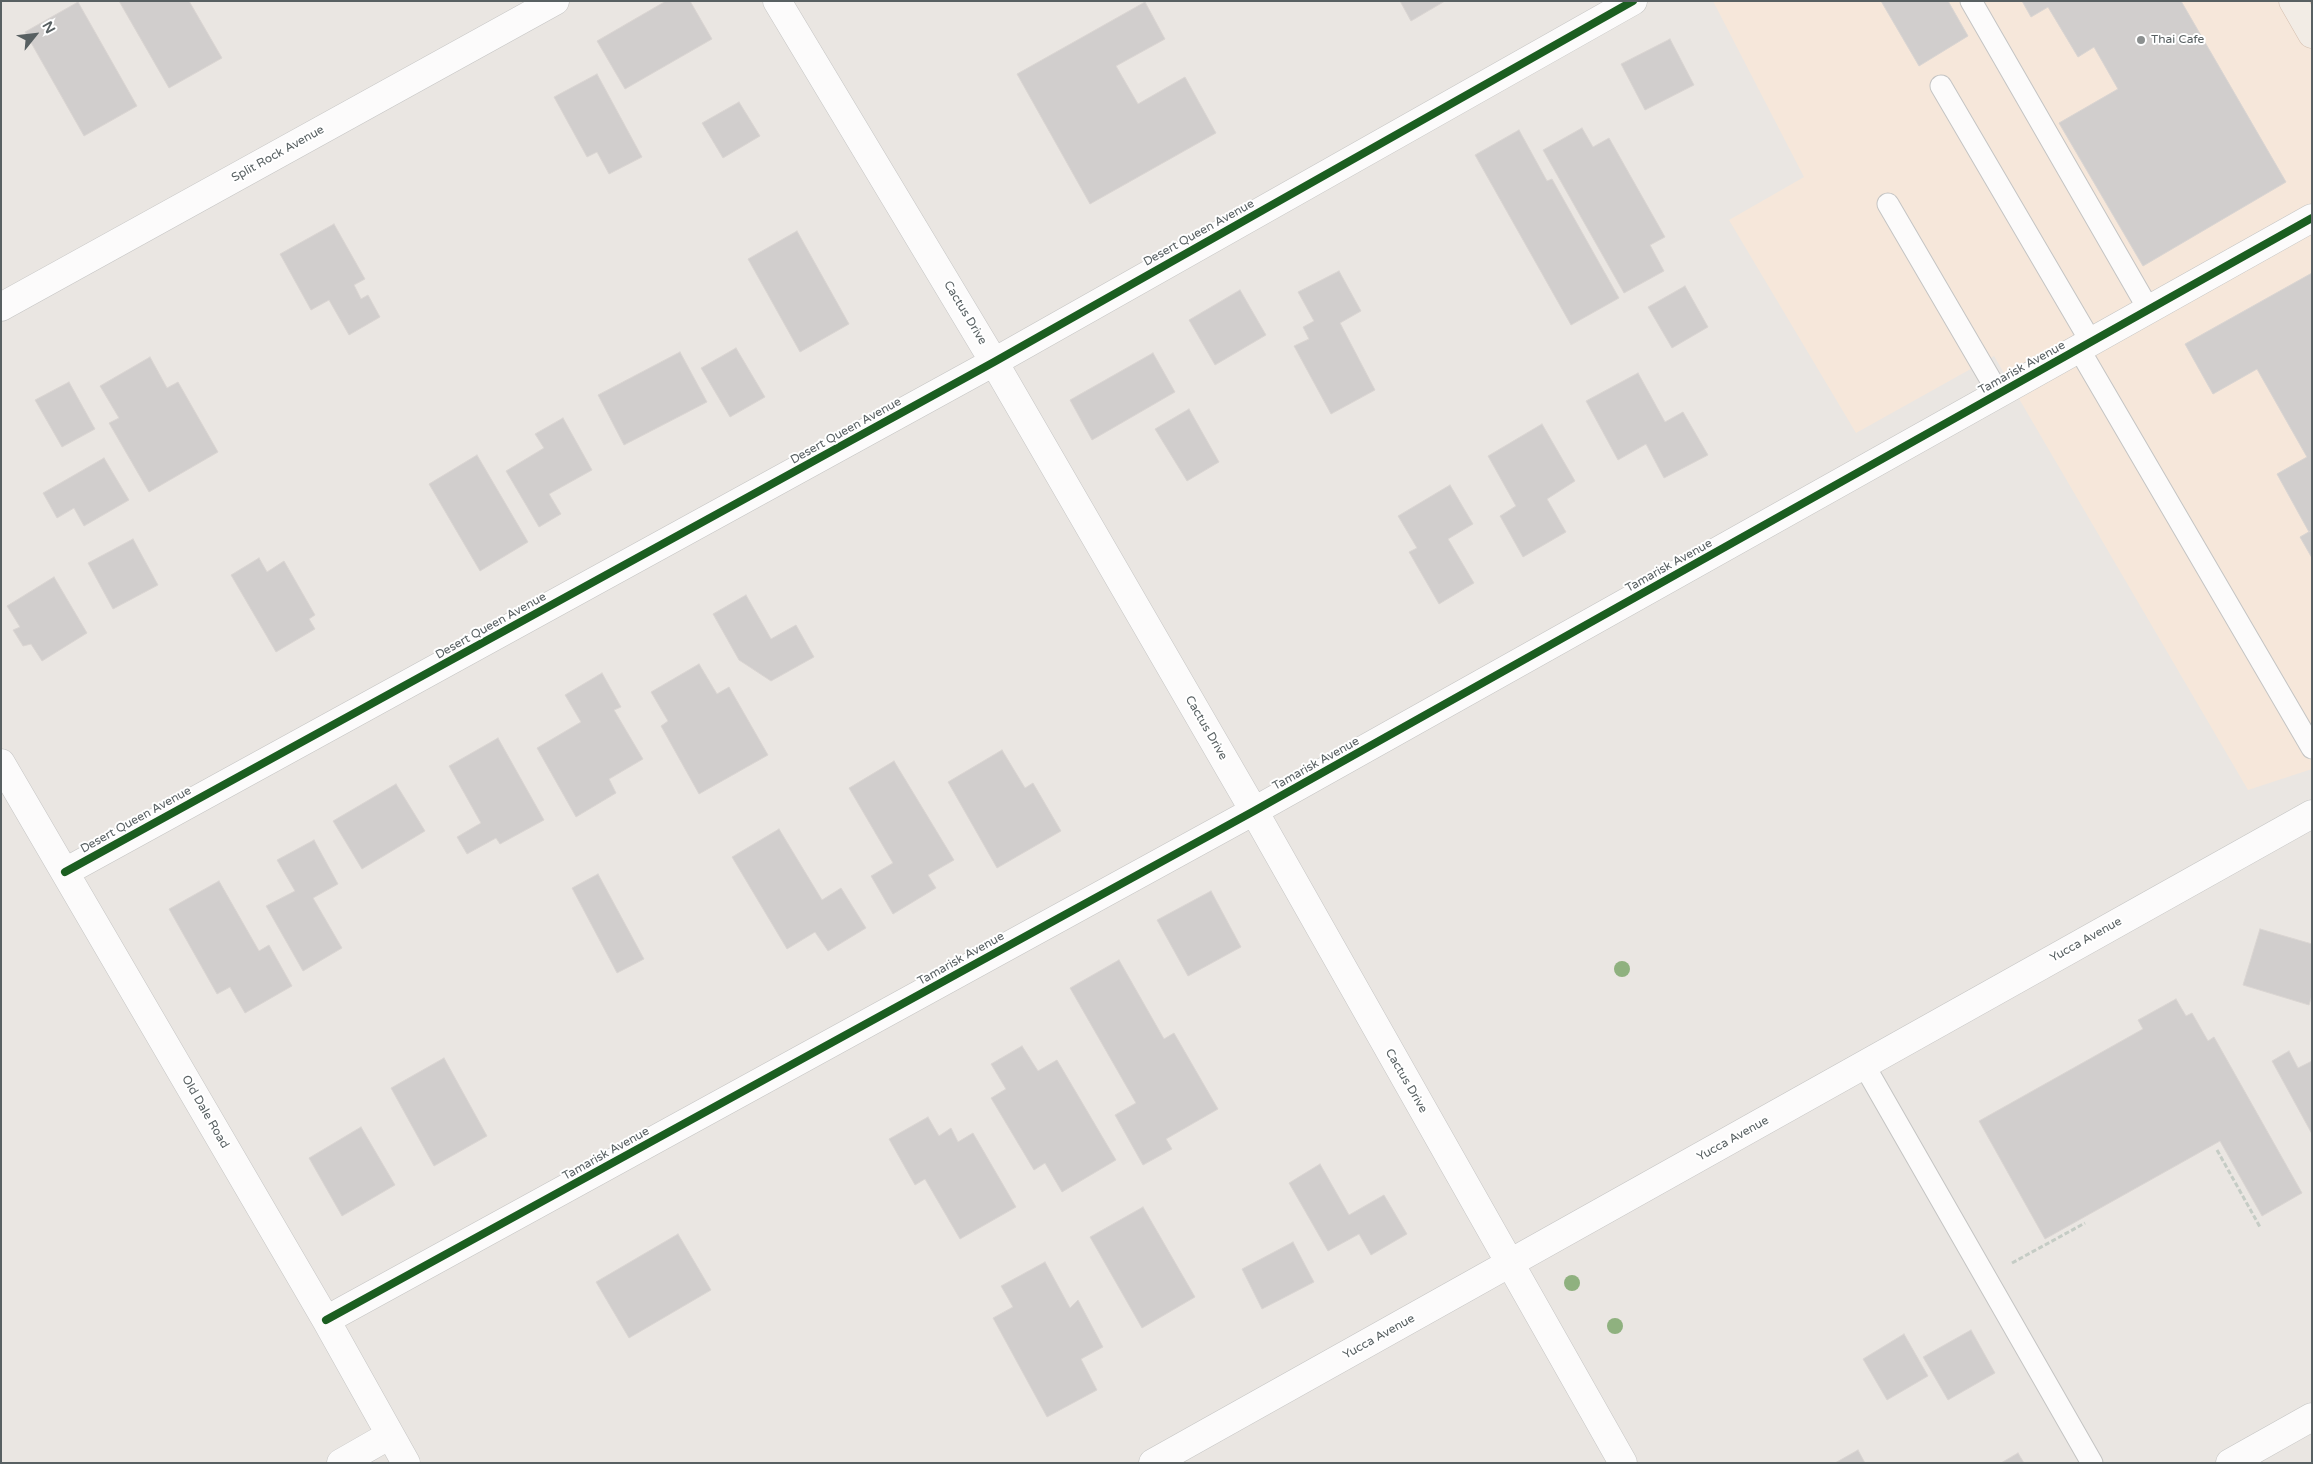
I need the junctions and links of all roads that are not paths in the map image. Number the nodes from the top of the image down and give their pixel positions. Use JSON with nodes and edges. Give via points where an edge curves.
{"nodes":[{"id":1,"x":555,"y":1,"type":"edge"},
{"id":2,"x":777,"y":1,"type":"edge"},
{"id":3,"x":1633,"y":1,"type":"edge"},
{"id":4,"x":1971,"y":1,"type":"edge"},
{"id":5,"x":2293,"y":1,"type":"edge"},
{"id":6,"x":2312,"y":34,"type":"edge"},
{"id":7,"x":1941,"y":86,"type":"dead end"},
{"id":8,"x":1888,"y":204,"type":"dead end"},
{"id":9,"x":2312,"y":218,"type":"edge"},
{"id":10,"x":1,"y":307,"type":"edge"},
{"id":11,"x":2149,"y":310,"type":"junction"},
{"id":12,"x":2085,"y":346,"type":"junction"},
{"id":13,"x":994,"y":362,"type":"junction"},
{"id":14,"x":1999,"y":394,"type":"junction"},
{"id":15,"x":2312,"y":748,"type":"edge"},
{"id":16,"x":1,"y":763,"type":"edge"},
{"id":17,"x":1254,"y":811,"type":"junction"},
{"id":18,"x":2312,"y":814,"type":"edge"},
{"id":19,"x":65,"y":872,"type":"junction"},
{"id":20,"x":1864,"y":1065,"type":"junction"},
{"id":21,"x":1510,"y":1264,"type":"junction"},
{"id":22,"x":326,"y":1320,"type":"junction"},
{"id":23,"x":2312,"y":1417,"type":"edge"},
{"id":24,"x":390,"y":1436,"type":"junction"},
{"id":25,"x":341,"y":1463,"type":"edge"},
{"id":26,"x":406,"y":1463,"type":"edge"},
{"id":27,"x":1153,"y":1463,"type":"edge"},
{"id":28,"x":1623,"y":1463,"type":"edge"},
{"id":29,"x":2092,"y":1463,"type":"edge"},
{"id":30,"x":2230,"y":1463,"type":"edge"}],
"edges":[{"from":1,"to":10,"type":"street","name":"Split Rock Avenue"},
{"from":2,"to":13,"type":"street","name":"Cactus Drive"},
{"from":3,"to":13,"type":"street","name":"Desert Queen Avenue"},
{"from":4,"to":11,"type":"lane"},
{"from":5,"to":6,"type":"main road"},
{"from":7,"to":12,"type":"lane"},
{"from":8,"to":14,"type":"lane"},
{"from":9,"to":11,"type":"street","name":"Tamarisk Avenue"},
{"from":11,"to":12,"type":"street","name":"Tamarisk Avenue"},
{"from":12,"to":14,"type":"street","name":"Tamarisk Avenue"},
{"from":12,"to":15,"type":"lane"},
{"from":13,"to":17,"type":"street","name":"Cactus Drive"},
{"from":13,"to":19,"type":"street","name":"Desert Queen Avenue"},
{"from":14,"to":17,"type":"street","name":"Tamarisk Avenue"},
{"from":16,"to":19,"type":"street","name":"Old Dale Road"},
{"from":17,"to":21,"type":"street","name":"Cactus Drive"},
{"from":17,"to":22,"type":"street","name":"Tamarisk Avenue"},
{"from":18,"to":20,"type":"street","name":"Yucca Avenue"},
{"from":19,"to":22,"type":"street","name":"Old Dale Road"},
{"from":20,"to":21,"type":"street","name":"Yucca Avenue"},
{"from":20,"to":29,"type":"lane"},
{"from":21,"to":27,"type":"street","name":"Yucca Avenue"},
{"from":21,"to":28,"type":"street","name":"Cactus Drive"},
{"from":22,"to":24,"type":"street","name":"Old Dale Road"},
{"from":23,"to":30,"type":"street"},
{"from":24,"to":25,"type":"street"},
{"from":24,"to":26,"type":"street","name":"Old Dale Road"}]}
